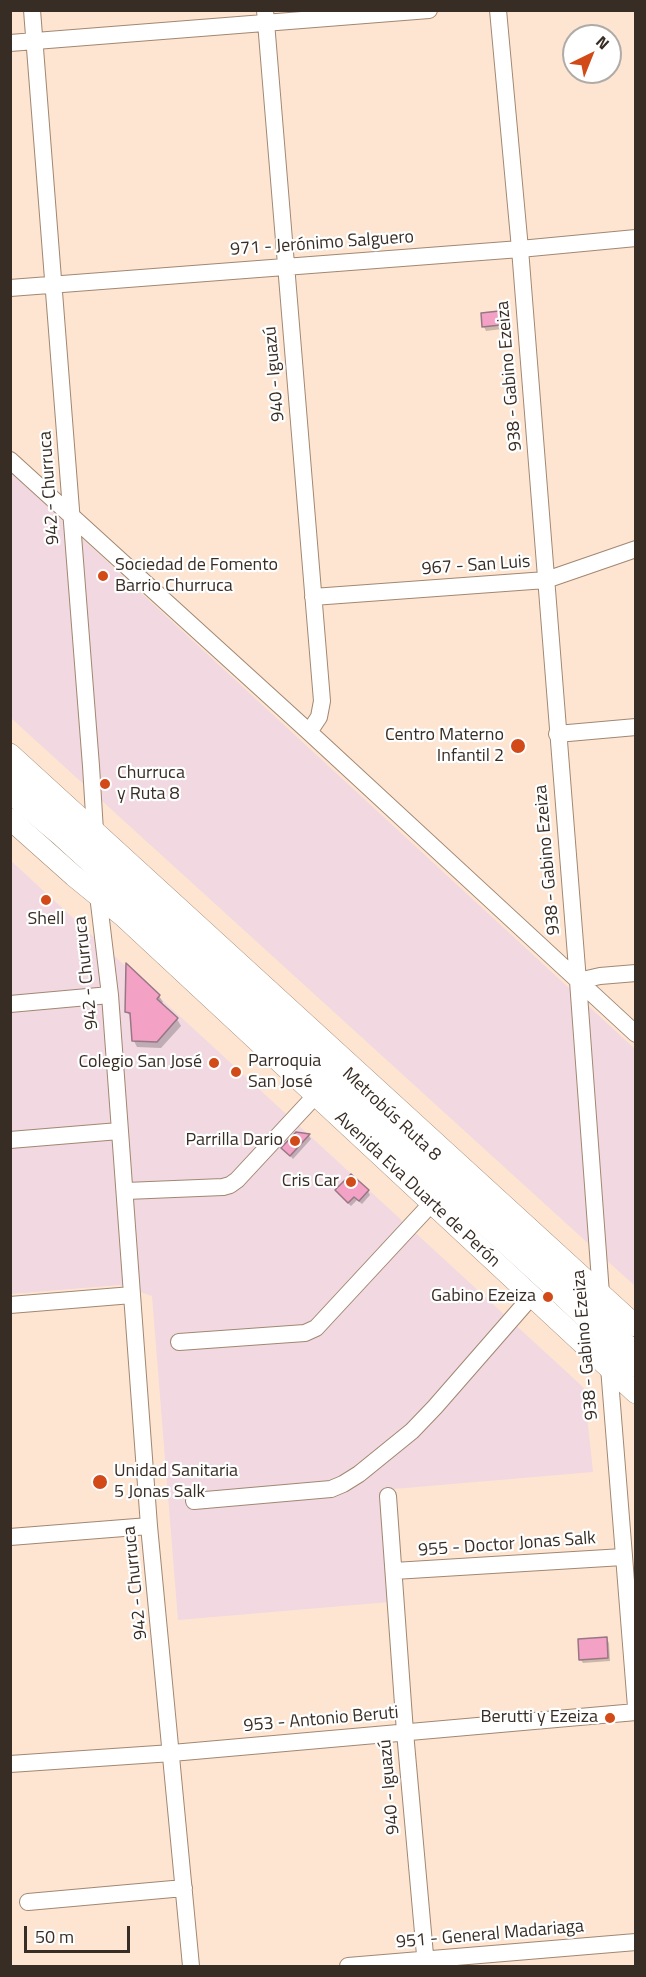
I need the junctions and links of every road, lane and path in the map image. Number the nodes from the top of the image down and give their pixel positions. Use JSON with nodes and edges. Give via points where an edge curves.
{"nodes":[{"id":1,"x":32,"y":10,"type":"edge"},
{"id":2,"x":429,"y":10,"type":"edge"},
{"id":3,"x":498,"y":10,"type":"edge"},
{"id":4,"x":265,"y":16,"type":"edge"},
{"id":5,"x":34,"y":41,"type":"junction"},
{"id":6,"x":10,"y":43,"type":"edge"},
{"id":7,"x":636,"y":238,"type":"edge"},
{"id":8,"x":520,"y":249,"type":"junction"},
{"id":9,"x":285,"y":266,"type":"junction"},
{"id":10,"x":54,"y":284,"type":"junction"},
{"id":11,"x":10,"y":288,"type":"edge"},
{"id":12,"x":10,"y":460,"type":"edge"},
{"id":13,"x":72,"y":517,"type":"junction"},
{"id":14,"x":636,"y":549,"type":"edge"},
{"id":15,"x":546,"y":580,"type":"junction"},
{"id":16,"x":314,"y":597,"type":"junction"},
{"id":17,"x":636,"y":727,"type":"edge"},
{"id":18,"x":309,"y":732,"type":"junction"},
{"id":19,"x":557,"y":734,"type":"junction"},
{"id":20,"x":10,"y":754,"type":"edge"},
{"id":21,"x":10,"y":777,"type":"edge"},
{"id":22,"x":10,"y":796,"type":"edge"},
{"id":23,"x":11,"y":820,"type":"edge"},
{"id":24,"x":95,"y":831,"type":"junction"},
{"id":25,"x":93,"y":852,"type":"junction"},
{"id":26,"x":95,"y":870,"type":"junction"},
{"id":27,"x":99,"y":896,"type":"junction"},
{"id":28,"x":636,"y":973,"type":"edge"},
{"id":29,"x":578,"y":981,"type":"junction"},
{"id":30,"x":110,"y":994,"type":"junction"},
{"id":31,"x":10,"y":1004,"type":"edge"},
{"id":32,"x":636,"y":1034,"type":"edge"},
{"id":33,"x":315,"y":1096,"type":"junction"},
{"id":34,"x":119,"y":1131,"type":"junction"},
{"id":35,"x":10,"y":1140,"type":"edge"},
{"id":36,"x":126,"y":1191,"type":"junction"},
{"id":37,"x":431,"y":1204,"type":"junction"},
{"id":38,"x":132,"y":1295,"type":"junction"},
{"id":39,"x":531,"y":1297,"type":"junction"},
{"id":40,"x":591,"y":1297,"type":"junction"},
{"id":41,"x":10,"y":1305,"type":"edge"},
{"id":42,"x":603,"y":1320,"type":"junction"},
{"id":43,"x":636,"y":1326,"type":"edge"},
{"id":44,"x":179,"y":1342,"type":"dead end"},
{"id":45,"x":607,"y":1342,"type":"junction"},
{"id":46,"x":636,"y":1350,"type":"edge"},
{"id":47,"x":636,"y":1369,"type":"edge"},
{"id":48,"x":609,"y":1370,"type":"junction"},
{"id":49,"x":636,"y":1393,"type":"edge"},
{"id":50,"x":388,"y":1496,"type":"dead end"},
{"id":51,"x":194,"y":1502,"type":"dead end"},
{"id":52,"x":149,"y":1526,"type":"junction"},
{"id":53,"x":10,"y":1537,"type":"edge"},
{"id":54,"x":623,"y":1557,"type":"junction"},
{"id":55,"x":394,"y":1571,"type":"junction"},
{"id":56,"x":636,"y":1709,"type":"edge"},
{"id":57,"x":405,"y":1732,"type":"junction"},
{"id":58,"x":172,"y":1753,"type":"junction"},
{"id":59,"x":10,"y":1764,"type":"edge"},
{"id":60,"x":184,"y":1888,"type":"junction"},
{"id":61,"x":28,"y":1902,"type":"dead end"},
{"id":62,"x":636,"y":1942,"type":"edge"},
{"id":63,"x":425,"y":1963,"type":"edge"},
{"id":64,"x":191,"y":1966,"type":"edge"},
{"id":65,"x":348,"y":1966,"type":"edge"}],
"edges":[{"from":1,"to":5,"type":"street","name":"942 - Churruca"},
{"from":2,"to":4,"type":"street"},
{"from":3,"to":8,"type":"street","name":"938 - Gabino Ezeiza"},
{"from":4,"to":5,"type":"street"},
{"from":4,"to":9,"type":"street","name":"940 - Iguazú"},
{"from":5,"to":6,"type":"street"},
{"from":5,"to":10,"type":"street","name":"942 - Churruca"},
{"from":7,"to":8,"type":"street","name":"971 - Jerónimo Salguero"},
{"from":8,"to":9,"type":"street","name":"971 - Jerónimo Salguero"},
{"from":8,"to":15,"type":"street","name":"938 - Gabino Ezeiza"},
{"from":9,"to":10,"type":"street","name":"971 - Jerónimo Salguero"},
{"from":9,"to":16,"type":"street","name":"940 - Iguazú"},
{"from":10,"to":11,"type":"street","name":"971 - Jerónimo Salguero"},
{"from":10,"to":13,"type":"street","name":"942 - Churruca"},
{"from":12,"to":13,"type":"street"},
{"from":13,"to":18,"type":"street"},
{"from":13,"to":24,"type":"street","name":"942 - Churruca"},
{"from":14,"to":15,"type":"street","name":"967 - San Luis"},
{"from":15,"to":16,"type":"street","name":"967 - San Luis"},
{"from":15,"to":19,"type":"street","name":"938 - Gabino Ezeiza"},
{"from":16,"to":18,"type":"street","name":"940 - Iguazú","via":[[321,710]]},
{"from":17,"to":19,"type":"street"},
{"from":18,"to":29,"type":"street"},
{"from":19,"to":29,"type":"street","name":"938 - Gabino Ezeiza"},
{"from":20,"to":24,"type":"main road"},
{"from":21,"to":25,"type":"street","name":"Metrobús Ruta 8"},
{"from":22,"to":26,"type":"street","name":"Metrobús Ruta 8"},
{"from":23,"to":27,"type":"main road","name":"Avenida Eva Duarte de Perón"},
{"from":24,"to":25,"type":"street","name":"942 - Churruca"},
{"from":24,"to":40,"type":"main road","via":[[401,1112]]},
{"from":25,"to":26,"type":"street","name":"942 - Churruca"},
{"from":25,"to":40,"type":"street","name":"Metrobús Ruta 8"},
{"from":26,"to":27,"type":"street","name":"942 - Churruca"},
{"from":26,"to":45,"type":"street","name":"Metrobús Ruta 8"},
{"from":27,"to":30,"type":"street","name":"942 - Churruca"},
{"from":27,"to":33,"type":"main road","name":"Avenida Eva Duarte de Perón"},
{"from":28,"to":29,"type":"street"},
{"from":29,"to":32,"type":"street"},
{"from":29,"to":40,"type":"street","name":"938 - Gabino Ezeiza"},
{"from":30,"to":31,"type":"street"},
{"from":30,"to":34,"type":"street","name":"942 - Churruca"},
{"from":33,"to":36,"type":"street","via":[[230,1185]]},
{"from":33,"to":37,"type":"main road","name":"Avenida Eva Duarte de Perón"},
{"from":34,"to":35,"type":"street"},
{"from":34,"to":36,"type":"street","name":"942 - Churruca"},
{"from":36,"to":38,"type":"street","name":"942 - Churruca"},
{"from":37,"to":39,"type":"main road","name":"Avenida Eva Duarte de Perón"},
{"from":37,"to":44,"type":"street","via":[[316,1328],[305,1333]]},
{"from":38,"to":41,"type":"street"},
{"from":38,"to":52,"type":"street","name":"942 - Churruca"},
{"from":39,"to":48,"type":"main road","name":"Avenida Eva Duarte de Perón"},
{"from":39,"to":51,"type":"street","via":[[412,1431],[343,1484],[331,1489]]},
{"from":40,"to":42,"type":"street","name":"938 - Gabino Ezeiza"},
{"from":40,"to":43,"type":"main road"},
{"from":42,"to":45,"type":"street","name":"938 - Gabino Ezeiza"},
{"from":42,"to":46,"type":"street"},
{"from":45,"to":47,"type":"street","name":"Metrobús Ruta 8"},
{"from":45,"to":48,"type":"street","name":"938 - Gabino Ezeiza"},
{"from":48,"to":49,"type":"main road","name":"Avenida Eva Duarte de Perón"},
{"from":48,"to":54,"type":"street","name":"938 - Gabino Ezeiza"},
{"from":50,"to":55,"type":"street","name":"940 - Iguazú"},
{"from":52,"to":53,"type":"street"},
{"from":52,"to":58,"type":"street","name":"942 - Churruca"},
{"from":54,"to":55,"type":"street","name":"955 - Doctor Jonas Salk"},
{"from":54,"to":56,"type":"street","name":"938 - Gabino Ezeiza"},
{"from":55,"to":57,"type":"street","name":"940 - Iguazú"},
{"from":56,"to":57,"type":"street","name":"953 - Antonio Beruti"},
{"from":57,"to":58,"type":"street","name":"953 - Antonio Beruti"},
{"from":57,"to":63,"type":"street","name":"940 - Iguazú"},
{"from":58,"to":59,"type":"street","name":"953 - Antonio Beruti"},
{"from":58,"to":60,"type":"street","name":"942 - Churruca"},
{"from":60,"to":61,"type":"street"},
{"from":60,"to":64,"type":"street","name":"942 - Churruca"},
{"from":62,"to":63,"type":"street","name":"951 - General Madariaga"},
{"from":63,"to":65,"type":"street","name":"951 - General Madariaga"}]}
